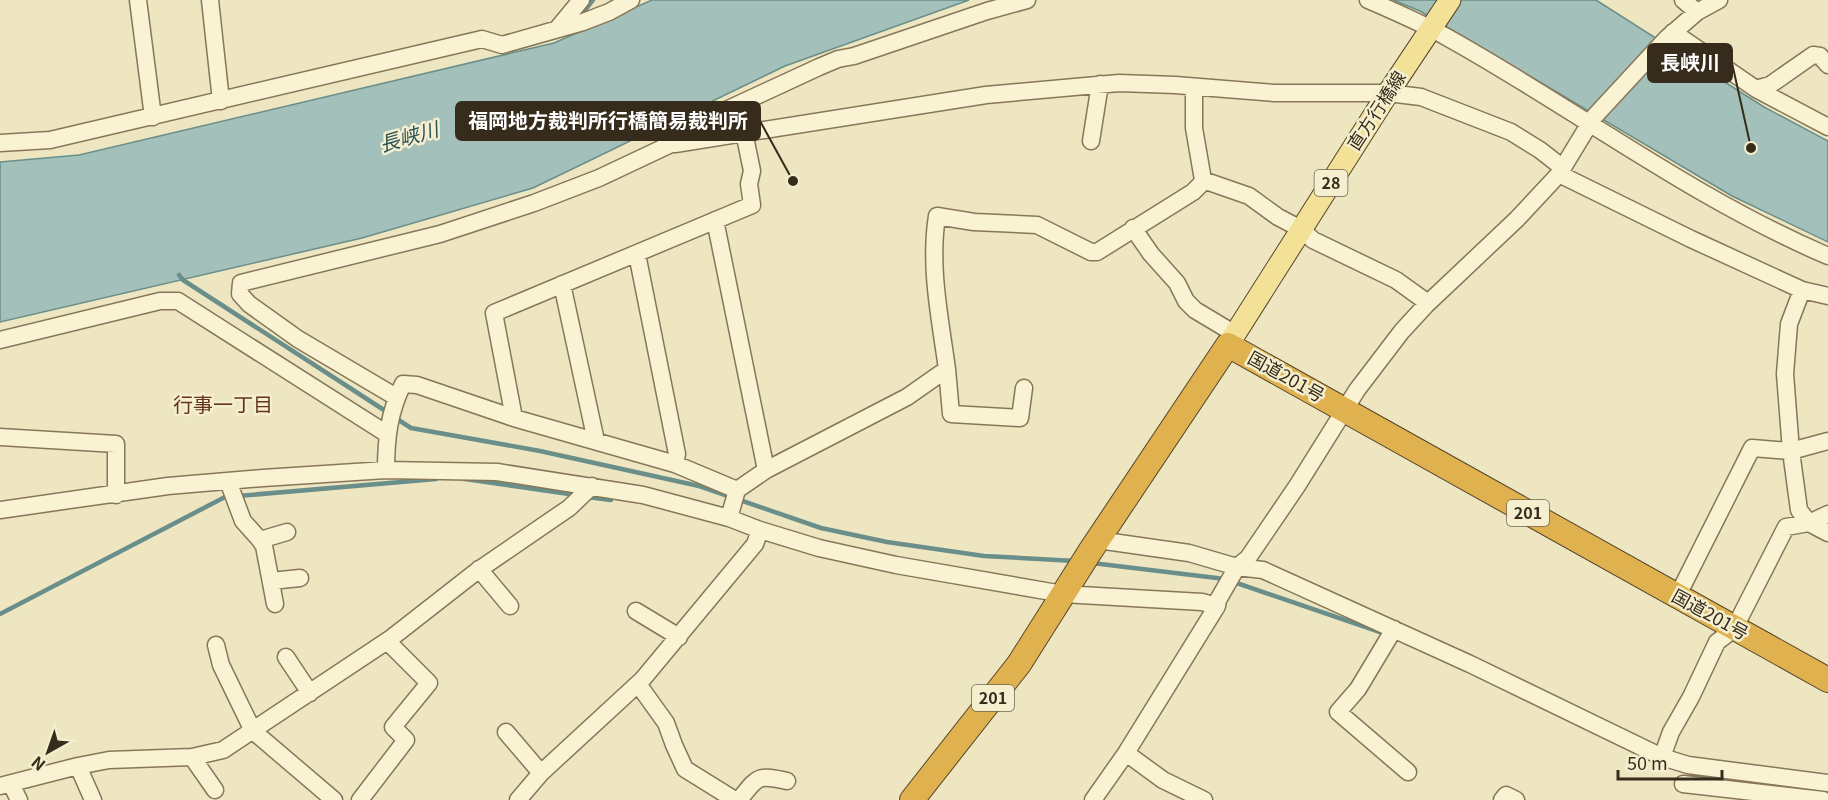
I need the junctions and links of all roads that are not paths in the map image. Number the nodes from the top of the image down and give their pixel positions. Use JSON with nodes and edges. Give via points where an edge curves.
{"nodes":[{"id":1,"x":138,"y":0,"type":"edge"},
{"id":2,"x":210,"y":0,"type":"edge"},
{"id":3,"x":581,"y":0,"type":"edge"},
{"id":4,"x":631,"y":0,"type":"edge"},
{"id":5,"x":1027,"y":0,"type":"edge"},
{"id":6,"x":1368,"y":0,"type":"edge"},
{"id":7,"x":1450,"y":0,"type":"edge"},
{"id":8,"x":1683,"y":0,"type":"edge"},
{"id":9,"x":1719,"y":0,"type":"edge"},
{"id":10,"x":1697,"y":12,"type":"junction"},
{"id":11,"x":1434,"y":25,"type":"junction"},
{"id":12,"x":557,"y":29,"type":"junction"},
{"id":13,"x":1670,"y":35,"type":"junction"},
{"id":14,"x":1828,"y":65,"type":"edge"},
{"id":15,"x":1100,"y":84,"type":"junction"},
{"id":16,"x":1194,"y":87,"type":"junction"},
{"id":17,"x":1756,"y":89,"type":"junction"},
{"id":18,"x":1388,"y":93,"type":"junction"},
{"id":19,"x":221,"y":101,"type":"junction"},
{"id":20,"x":726,"y":110,"type":"junction"},
{"id":21,"x":153,"y":117,"type":"junction"},
{"id":22,"x":1592,"y":121,"type":"junction"},
{"id":23,"x":1828,"y":127,"type":"edge"},
{"id":24,"x":744,"y":132,"type":"junction"},
{"id":25,"x":726,"y":135,"type":"junction"},
{"id":26,"x":1091,"y":141,"type":"dead end"},
{"id":27,"x":0,"y":143,"type":"edge"},
{"id":28,"x":669,"y":145,"type":"junction"},
{"id":29,"x":1561,"y":171,"type":"junction"},
{"id":30,"x":1204,"y":181,"type":"junction"},
{"id":31,"x":715,"y":220,"type":"junction"},
{"id":32,"x":1133,"y":228,"type":"junction"},
{"id":33,"x":1301,"y":229,"type":"junction"},
{"id":34,"x":637,"y":254,"type":"junction"},
{"id":35,"x":1828,"y":256,"type":"edge"},
{"id":36,"x":562,"y":284,"type":"junction"},
{"id":37,"x":1802,"y":290,"type":"junction"},
{"id":38,"x":1828,"y":296,"type":"edge"},
{"id":39,"x":1428,"y":303,"type":"junction"},
{"id":40,"x":1231,"y":339,"type":"junction"},
{"id":41,"x":0,"y":340,"type":"edge"},
{"id":42,"x":947,"y":369,"type":"junction"},
{"id":43,"x":1023,"y":388,"type":"dead end"},
{"id":44,"x":396,"y":397,"type":"junction"},
{"id":45,"x":1345,"y":409,"type":"junction"},
{"id":46,"x":514,"y":418,"type":"junction"},
{"id":47,"x":388,"y":430,"type":"junction"},
{"id":48,"x":0,"y":437,"type":"edge"},
{"id":49,"x":596,"y":441,"type":"junction"},
{"id":50,"x":1828,"y":441,"type":"edge"},
{"id":51,"x":1791,"y":451,"type":"junction"},
{"id":52,"x":675,"y":464,"type":"junction"},
{"id":53,"x":386,"y":470,"type":"junction"},
{"id":54,"x":766,"y":470,"type":"junction"},
{"id":55,"x":228,"y":481,"type":"junction"},
{"id":56,"x":592,"y":486,"type":"junction"},
{"id":57,"x":737,"y":490,"type":"junction"},
{"id":58,"x":116,"y":495,"type":"junction"},
{"id":59,"x":0,"y":510,"type":"edge"},
{"id":60,"x":730,"y":514,"type":"junction"},
{"id":61,"x":1828,"y":514,"type":"edge"},
{"id":62,"x":1809,"y":523,"type":"junction"},
{"id":63,"x":760,"y":530,"type":"junction"},
{"id":64,"x":287,"y":532,"type":"dead end"},
{"id":65,"x":1828,"y":533,"type":"edge"},
{"id":66,"x":260,"y":540,"type":"junction"},
{"id":67,"x":1095,"y":545,"type":"junction"},
{"id":68,"x":480,"y":569,"type":"junction"},
{"id":69,"x":1235,"y":571,"type":"junction"},
{"id":70,"x":300,"y":578,"type":"dead end"},
{"id":71,"x":271,"y":581,"type":"junction"},
{"id":72,"x":1065,"y":591,"type":"junction"},
{"id":73,"x":1677,"y":597,"type":"junction"},
{"id":74,"x":1217,"y":603,"type":"junction"},
{"id":75,"x":275,"y":604,"type":"dead end"},
{"id":76,"x":510,"y":606,"type":"dead end"},
{"id":77,"x":636,"y":611,"type":"dead end"},
{"id":78,"x":1394,"y":629,"type":"junction"},
{"id":79,"x":1734,"y":629,"type":"junction"},
{"id":80,"x":679,"y":637,"type":"junction"},
{"id":81,"x":387,"y":641,"type":"junction"},
{"id":82,"x":216,"y":645,"type":"dead end"},
{"id":83,"x":286,"y":657,"type":"dead end"},
{"id":84,"x":1828,"y":680,"type":"edge"},
{"id":85,"x":638,"y":684,"type":"junction"},
{"id":86,"x":310,"y":693,"type":"junction"},
{"id":87,"x":253,"y":731,"type":"junction"},
{"id":88,"x":507,"y":732,"type":"dead end"},
{"id":89,"x":1126,"y":753,"type":"junction"},
{"id":90,"x":192,"y":757,"type":"junction"},
{"id":91,"x":1662,"y":757,"type":"junction"},
{"id":92,"x":1688,"y":765,"type":"junction"},
{"id":93,"x":78,"y":766,"type":"junction"},
{"id":94,"x":1408,"y":772,"type":"dead end"},
{"id":95,"x":541,"y":773,"type":"junction"},
{"id":96,"x":787,"y":781,"type":"dead end"},
{"id":97,"x":1737,"y":781,"type":"junction"},
{"id":98,"x":1828,"y":783,"type":"edge"},
{"id":99,"x":6,"y":785,"type":"edge"},
{"id":100,"x":215,"y":790,"type":"dead end"},
{"id":101,"x":1796,"y":790,"type":"edge"},
{"id":102,"x":1682,"y":792,"type":"edge"},
{"id":103,"x":20,"y":800,"type":"edge"},
{"id":104,"x":93,"y":800,"type":"edge"},
{"id":105,"x":334,"y":800,"type":"edge"},
{"id":106,"x":360,"y":800,"type":"edge"},
{"id":107,"x":518,"y":800,"type":"edge"},
{"id":108,"x":737,"y":800,"type":"edge"},
{"id":109,"x":912,"y":800,"type":"edge"},
{"id":110,"x":1094,"y":800,"type":"edge"},
{"id":111,"x":1204,"y":800,"type":"edge"},
{"id":112,"x":1502,"y":800,"type":"edge"},
{"id":113,"x":1516,"y":800,"type":"edge"},
{"id":114,"x":1823,"y":800,"type":"edge"}],
"edges":[{"from":1,"to":21,"type":"street"},
{"from":2,"to":19,"type":"street"},
{"from":3,"to":12,"type":"street"},
{"from":4,"to":12,"type":"street","via":[[609,12]]},
{"from":5,"to":20,"type":"street","via":[[838,59]]},
{"from":6,"to":11,"type":"street"},
{"from":7,"to":11,"type":"main road","name":"直方行橋線","number":"28"},
{"from":8,"to":10,"type":"street"},
{"from":9,"to":10,"type":"street"},
{"from":10,"to":13,"type":"street"},
{"from":11,"to":18,"type":"main road","name":"直方行橋線","number":"28"},
{"from":11,"to":22,"type":"street"},
{"from":12,"to":19,"type":"street","via":[[502,45],[482,39]]},
{"from":13,"to":17,"type":"street"},
{"from":13,"to":22,"type":"street"},
{"from":14,"to":17,"type":"street","via":[[1820,56],[1813,55],[1770,85]]},
{"from":15,"to":16,"type":"street"},
{"from":15,"to":24,"type":"street","via":[[986,95]]},
{"from":15,"to":26,"type":"street"},
{"from":16,"to":18,"type":"street","via":[[1274,93]]},
{"from":16,"to":30,"type":"street","via":[[1194,128]]},
{"from":17,"to":23,"type":"street"},
{"from":18,"to":29,"type":"street","via":[[1421,97],[1511,132],[1540,150]]},
{"from":18,"to":33,"type":"main road","name":"直方行橋線","number":"28"},
{"from":19,"to":21,"type":"street"},
{"from":20,"to":25,"type":"street","via":[[722,117]]},
{"from":20,"to":28,"type":"street"},
{"from":21,"to":27,"type":"street","via":[[50,140]]},
{"from":22,"to":29,"type":"street"},
{"from":22,"to":35,"type":"street","via":[[1716,201]]},
{"from":24,"to":25,"type":"street"},
{"from":24,"to":31,"type":"street","via":[[752,171],[752,205]]},
{"from":25,"to":28,"type":"street"},
{"from":28,"to":44,"type":"street","via":[[599,178],[440,234],[241,283],[240,294],[249,304],[298,339]]},
{"from":29,"to":37,"type":"street","via":[[1691,239]]},
{"from":29,"to":39,"type":"street","via":[[1518,219]]},
{"from":30,"to":32,"type":"street","via":[[1193,192]]},
{"from":30,"to":33,"type":"street","via":[[1240,192]]},
{"from":31,"to":34,"type":"street"},
{"from":31,"to":54,"type":"street"},
{"from":32,"to":40,"type":"street","via":[[1177,283],[1186,301]]},
{"from":32,"to":42,"type":"street","via":[[1103,250],[1091,252],[1037,225],[937,216],[934,275]]},
{"from":33,"to":39,"type":"street","via":[[1313,240],[1396,280]]},
{"from":33,"to":40,"type":"main road","name":"直方行橋線","number":"28"},
{"from":34,"to":36,"type":"street"},
{"from":34,"to":52,"type":"street","via":[[677,454]]},
{"from":36,"to":46,"type":"street","via":[[494,313]]},
{"from":36,"to":49,"type":"street"},
{"from":37,"to":38,"type":"street"},
{"from":37,"to":51,"type":"street","via":[[1789,324],[1785,374]]},
{"from":39,"to":45,"type":"street","via":[[1401,331]]},
{"from":40,"to":45,"type":"highway","name":"国道201号","number":"201"},
{"from":40,"to":67,"type":"highway","name":"国道201号","number":"201"},
{"from":41,"to":47,"type":"street","via":[[160,301],[178,301]]},
{"from":42,"to":43,"type":"street","via":[[951,414],[1020,418]]},
{"from":42,"to":54,"type":"street","via":[[907,397]]},
{"from":44,"to":46,"type":"street","via":[[403,384],[417,385]]},
{"from":44,"to":47,"type":"street"},
{"from":45,"to":69,"type":"street","via":[[1291,495]]},
{"from":45,"to":73,"type":"highway","name":"国道201号","number":"201"},
{"from":46,"to":49,"type":"street"},
{"from":47,"to":53,"type":"street"},
{"from":48,"to":58,"type":"street","via":[[116,444]]},
{"from":49,"to":52,"type":"street"},
{"from":50,"to":51,"type":"street"},
{"from":51,"to":62,"type":"street","via":[[1799,510]]},
{"from":51,"to":73,"type":"street","via":[[1752,448]]},
{"from":52,"to":57,"type":"street"},
{"from":53,"to":55,"type":"street"},
{"from":53,"to":56,"type":"street","via":[[497,472]]},
{"from":54,"to":57,"type":"street"},
{"from":55,"to":58,"type":"street"},
{"from":55,"to":66,"type":"street","via":[[243,521]]},
{"from":56,"to":60,"type":"street"},
{"from":56,"to":68,"type":"street","via":[[570,508]]},
{"from":57,"to":60,"type":"street"},
{"from":58,"to":59,"type":"street"},
{"from":60,"to":63,"type":"street"},
{"from":61,"to":62,"type":"street"},
{"from":62,"to":65,"type":"street"},
{"from":62,"to":79,"type":"street","via":[[1786,527]]},
{"from":63,"to":72,"type":"street","via":[[896,565]]},
{"from":63,"to":80,"type":"street","via":[[755,544]]},
{"from":64,"to":66,"type":"street"},
{"from":66,"to":71,"type":"street"},
{"from":67,"to":69,"type":"street","via":[[1189,553]]},
{"from":67,"to":72,"type":"highway","name":"国道201号","number":"201"},
{"from":68,"to":76,"type":"street"},
{"from":68,"to":81,"type":"street"},
{"from":69,"to":74,"type":"street"},
{"from":69,"to":78,"type":"street","via":[[1263,570]]},
{"from":70,"to":71,"type":"street"},
{"from":71,"to":75,"type":"street"},
{"from":72,"to":74,"type":"street"},
{"from":72,"to":109,"type":"highway","name":"国道201号","number":"201","via":[[1019,664]]},
{"from":73,"to":79,"type":"highway","name":"国道201号","number":"201"},
{"from":74,"to":89,"type":"street"},
{"from":77,"to":80,"type":"street"},
{"from":78,"to":91,"type":"street"},
{"from":78,"to":94,"type":"street","via":[[1358,689],[1338,712]]},
{"from":79,"to":84,"type":"highway","name":"国道201号","number":"201"},
{"from":79,"to":91,"type":"street","via":[[1717,642]]},
{"from":80,"to":85,"type":"street"},
{"from":81,"to":86,"type":"street"},
{"from":81,"to":106,"type":"street","via":[[429,683],[393,727],[406,740]]},
{"from":82,"to":87,"type":"street","via":[[220,665]]},
{"from":83,"to":86,"type":"street"},
{"from":85,"to":95,"type":"street"},
{"from":85,"to":108,"type":"street","via":[[666,723],[685,769]]},
{"from":86,"to":87,"type":"street"},
{"from":87,"to":90,"type":"street","via":[[223,750]]},
{"from":87,"to":105,"type":"street"},
{"from":88,"to":95,"type":"street"},
{"from":89,"to":110,"type":"street"},
{"from":89,"to":111,"type":"street","via":[[1163,780]]},
{"from":90,"to":93,"type":"street","via":[[109,760]]},
{"from":90,"to":100,"type":"street"},
{"from":91,"to":92,"type":"street"},
{"from":92,"to":97,"type":"street"},
{"from":92,"to":102,"type":"street"},
{"from":93,"to":99,"type":"street"},
{"from":93,"to":104,"type":"street"},
{"from":95,"to":107,"type":"street"},
{"from":96,"to":108,"type":"street","via":[[766,776],[755,779]]},
{"from":97,"to":101,"type":"street"},
{"from":97,"to":102,"type":"street"},
{"from":98,"to":101,"type":"street"},
{"from":99,"to":103,"type":"street"},
{"from":101,"to":114,"type":"street"},
{"from":112,"to":113,"type":"street","via":[[1506,795]]}]}
